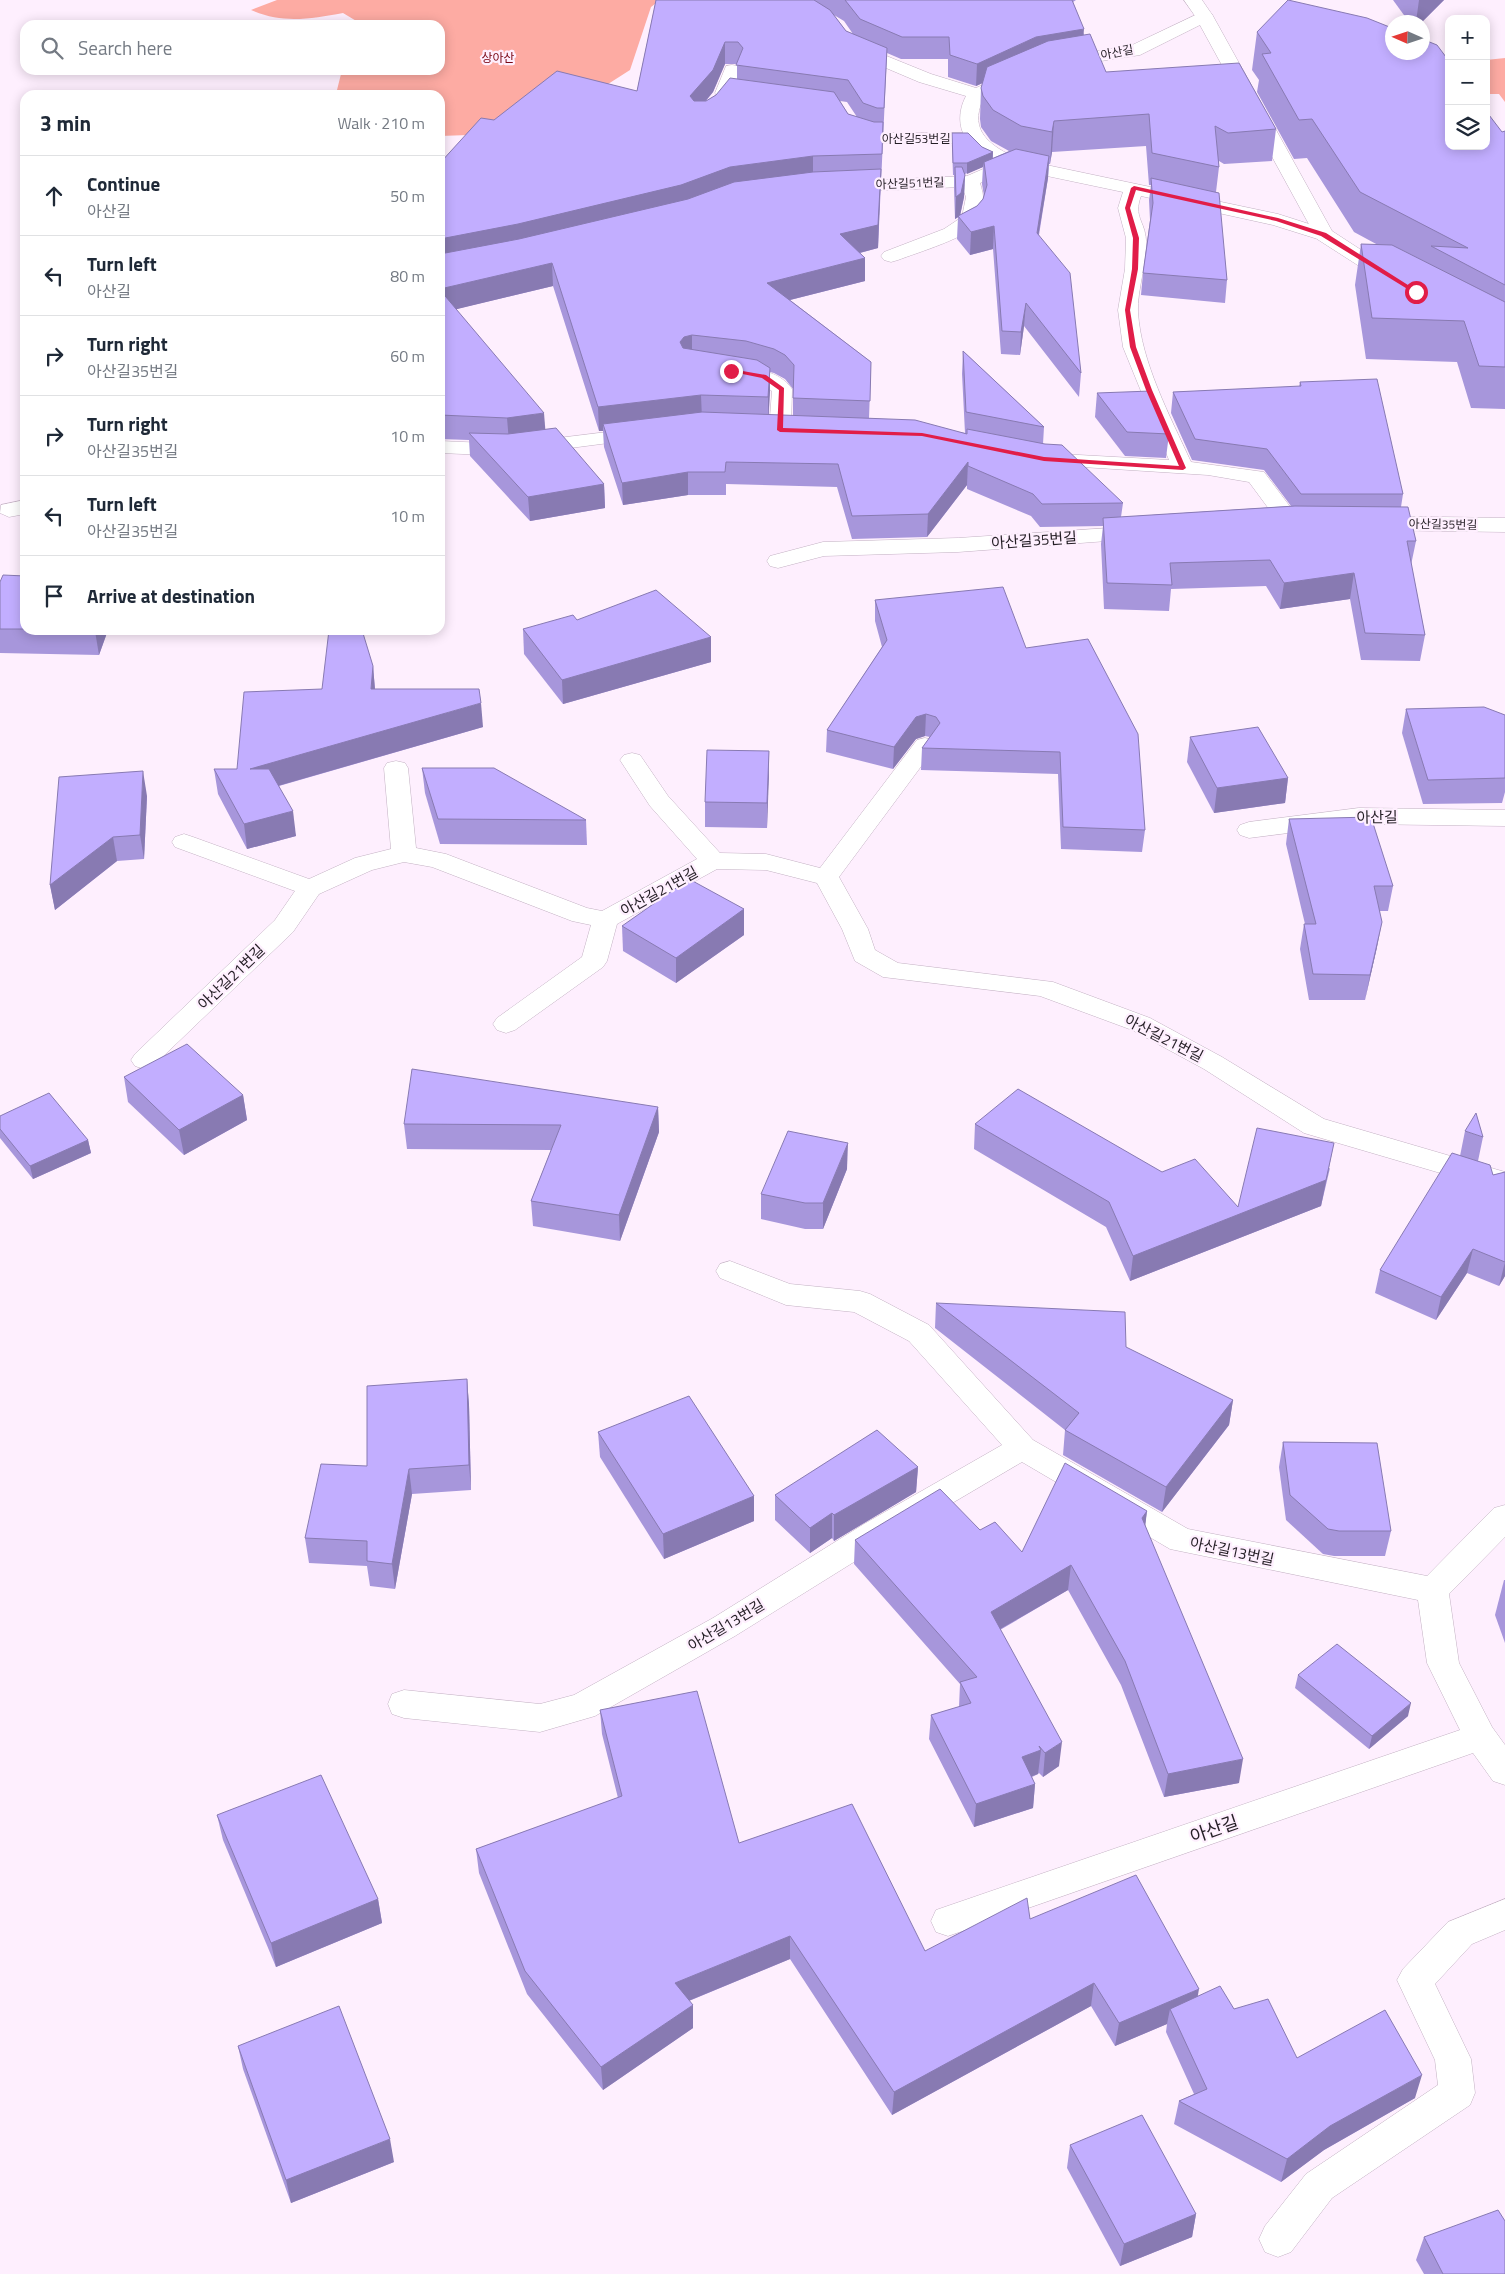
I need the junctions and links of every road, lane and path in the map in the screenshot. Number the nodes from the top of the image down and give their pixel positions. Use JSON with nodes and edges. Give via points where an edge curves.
{"nodes":[{"id":1,"x":1193,"y":0,"type":"edge"},
{"id":2,"x":1204,"y":16,"type":"junction"},
{"id":3,"x":842,"y":34,"type":"edge"},
{"id":4,"x":732,"y":70,"type":"edge"},
{"id":5,"x":977,"y":94,"type":"junction"},
{"id":6,"x":762,"y":97,"type":"edge"},
{"id":7,"x":841,"y":108,"type":"edge"},
{"id":8,"x":973,"y":138,"type":"junction"},
{"id":9,"x":1012,"y":162,"type":"junction"},
{"id":10,"x":970,"y":181,"type":"junction"},
{"id":11,"x":823,"y":187,"type":"edge"},
{"id":12,"x":1134,"y":188,"type":"junction"},
{"id":13,"x":1324,"y":235,"type":"junction"},
{"id":14,"x":891,"y":256,"type":"dead end"},
{"id":15,"x":1408,"y":288,"type":"edge"},
{"id":16,"x":712,"y":369,"type":"edge"},
{"id":17,"x":780,"y":430,"type":"edge"},
{"id":18,"x":664,"y":432,"type":"edge"},
{"id":19,"x":445,"y":447,"type":"edge"},
{"id":20,"x":1025,"y":456,"type":"edge"},
{"id":21,"x":1183,"y":468,"type":"junction"},
{"id":22,"x":1291,"y":523,"type":"junction"},
{"id":23,"x":1262,"y":525,"type":"edge"},
{"id":24,"x":1505,"y":525,"type":"edge"},
{"id":25,"x":1164,"y":531,"type":"edge"},
{"id":26,"x":778,"y":561,"type":"dead end"},
{"id":27,"x":925,"y":746,"type":"edge"},
{"id":28,"x":632,"y":760,"type":"dead end"},
{"id":29,"x":396,"y":768,"type":"dead end"},
{"id":30,"x":1505,"y":818,"type":"edge"},
{"id":31,"x":1249,"y":830,"type":"dead end"},
{"id":32,"x":184,"y":842,"type":"dead end"},
{"id":33,"x":404,"y":854,"type":"junction"},
{"id":34,"x":714,"y":861,"type":"junction"},
{"id":35,"x":826,"y":877,"type":"junction"},
{"id":36,"x":310,"y":888,"type":"junction"},
{"id":37,"x":605,"y":920,"type":"junction"},
{"id":38,"x":506,"y":1024,"type":"dead end"},
{"id":39,"x":144,"y":1060,"type":"dead end"},
{"id":40,"x":1505,"y":1182,"type":"edge"},
{"id":41,"x":730,"y":1271,"type":"dead end"},
{"id":42,"x":1022,"y":1448,"type":"junction"},
{"id":43,"x":1505,"y":1517,"type":"edge"},
{"id":44,"x":1433,"y":1590,"type":"junction"},
{"id":45,"x":404,"y":1704,"type":"dead end"},
{"id":46,"x":1480,"y":1737,"type":"junction"},
{"id":47,"x":1505,"y":1771,"type":"edge"},
{"id":48,"x":1505,"y":1914,"type":"edge"},
{"id":49,"x":948,"y":1921,"type":"dead end"},
{"id":50,"x":1278,"y":2239,"type":"dead end"}],
"edges":[{"from":1,"to":2,"type":"street"},
{"from":2,"to":5,"type":"street","name":"아산길","via":[[1134,51],[1037,67]]},
{"from":2,"to":13,"type":"street"},
{"from":3,"to":5,"type":"street","via":[[852,47],[880,61]]},
{"from":4,"to":6,"type":"street","via":[[719,100]]},
{"from":5,"to":8,"type":"street","via":[[969,116]]},
{"from":7,"to":8,"type":"street","name":"아산길53번길","via":[[854,131],[874,138]]},
{"from":8,"to":9,"type":"street","via":[[990,153]]},
{"from":9,"to":10,"type":"street","name":"아산길51번길"},
{"from":9,"to":12,"type":"street"},
{"from":10,"to":11,"type":"street","name":"아산길51번길"},
{"from":10,"to":14,"type":"street","via":[[975,197],[971,220],[951,233]]},
{"from":12,"to":13,"type":"street","via":[[1278,220]]},
{"from":12,"to":21,"type":"street","via":[[1127,208],[1136,238],[1128,310],[1133,347]]},
{"from":13,"to":15,"type":"street"},
{"from":16,"to":17,"type":"street","via":[[764,377],[782,389]]},
{"from":18,"to":19,"type":"street","via":[[509,450]]},
{"from":20,"to":21,"type":"street"},
{"from":21,"to":22,"type":"street","via":[[1256,477]]},
{"from":22,"to":23,"type":"street","name":"아산길35번길"},
{"from":22,"to":24,"type":"street","name":"아산길35번길"},
{"from":25,"to":26,"type":"street","name":"아산길35번길","via":[[958,545],[823,549]]},
{"from":27,"to":35,"type":"street"},
{"from":28,"to":34,"type":"street","name":"아산길21번길","via":[[659,801]]},
{"from":29,"to":33,"type":"street"},
{"from":30,"to":31,"type":"street","name":"아산길","via":[[1359,816]]},
{"from":32,"to":36,"type":"street"},
{"from":33,"to":36,"type":"street","name":"아산길21번길","via":[[364,864]]},
{"from":33,"to":37,"type":"street","name":"아산길21번길","via":[[437,860],[581,915]]},
{"from":34,"to":35,"type":"street","name":"아산길21번길","via":[[766,862]]},
{"from":34,"to":37,"type":"street","name":"아산길21번길"},
{"from":35,"to":40,"type":"street","name":"아산길21번길","via":[[855,929],[864,955],[892,971],[1044,988],[1141,1024],[1213,1063],[1314,1126]]},
{"from":36,"to":39,"type":"street","name":"아산길21번길","via":[[284,926]]},
{"from":37,"to":38,"type":"street","name":"아산길21번길","via":[[594,961]]},
{"from":41,"to":42,"type":"street","name":"아산길13번길","via":[[786,1294],[860,1302],[919,1333]]},
{"from":42,"to":44,"type":"street","name":"아산길13번길","via":[[1182,1540]]},
{"from":42,"to":45,"type":"street","name":"아산길13번길","via":[[875,1533],[724,1628],[583,1706],[540,1718]]},
{"from":43,"to":44,"type":"street"},
{"from":44,"to":46,"type":"street","via":[[1442,1663]]},
{"from":46,"to":47,"type":"street"},
{"from":46,"to":49,"type":"street","name":"아산길"},
{"from":48,"to":50,"type":"street","via":[[1460,1933],[1415,1980],[1453,2059],[1457,2093],[1319,2186]]}]}
